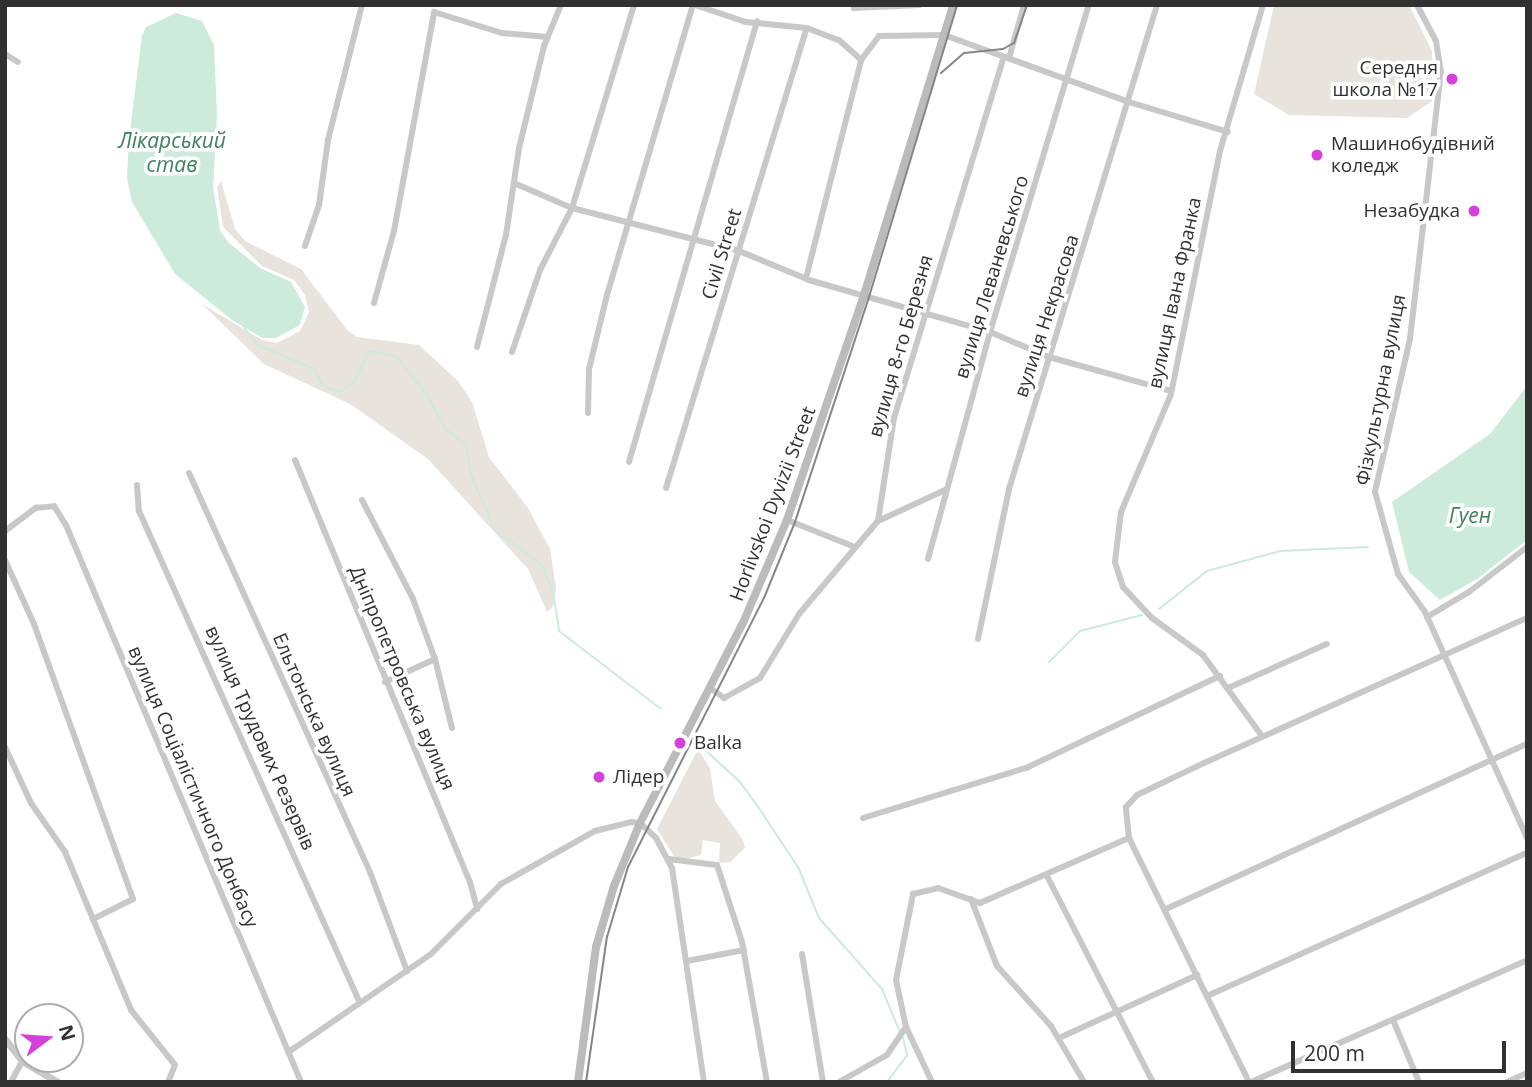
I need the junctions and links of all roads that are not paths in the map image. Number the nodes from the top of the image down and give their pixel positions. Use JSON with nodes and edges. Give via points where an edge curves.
{"nodes":[{"id":1,"x":362,"y":5,"type":"edge"},
{"id":2,"x":430,"y":5,"type":"edge"},
{"id":3,"x":561,"y":5,"type":"edge"},
{"id":4,"x":634,"y":5,"type":"edge"},
{"id":5,"x":694,"y":5,"type":"edge"},
{"id":6,"x":919,"y":5,"type":"edge"},
{"id":7,"x":953,"y":5,"type":"edge"},
{"id":8,"x":1024,"y":5,"type":"edge"},
{"id":9,"x":1089,"y":5,"type":"edge"},
{"id":10,"x":1157,"y":5,"type":"edge"},
{"id":11,"x":1263,"y":5,"type":"edge"},
{"id":12,"x":1417,"y":5,"type":"edge"},
{"id":13,"x":854,"y":8,"type":"dead end"},
{"id":14,"x":434,"y":12,"type":"junction"},
{"id":15,"x":757,"y":21,"type":"junction"},
{"id":16,"x":807,"y":28,"type":"junction"},
{"id":17,"x":944,"y":35,"type":"junction"},
{"id":18,"x":548,"y":37,"type":"junction"},
{"id":19,"x":5,"y":54,"type":"edge"},
{"id":20,"x":1006,"y":57,"type":"junction"},
{"id":21,"x":861,"y":60,"type":"junction"},
{"id":22,"x":18,"y":62,"type":"dead end"},
{"id":23,"x":1068,"y":79,"type":"junction"},
{"id":24,"x":1129,"y":102,"type":"junction"},
{"id":25,"x":1228,"y":132,"type":"junction"},
{"id":26,"x":514,"y":183,"type":"junction"},
{"id":27,"x":572,"y":208,"type":"junction"},
{"id":28,"x":627,"y":220,"type":"junction"},
{"id":29,"x":693,"y":240,"type":"junction"},
{"id":30,"x":305,"y":246,"type":"dead end"},
{"id":31,"x":739,"y":251,"type":"junction"},
{"id":32,"x":806,"y":278,"type":"junction"},
{"id":33,"x":864,"y":295,"type":"junction"},
{"id":34,"x":374,"y":303,"type":"dead end"},
{"id":35,"x":927,"y":314,"type":"junction"},
{"id":36,"x":990,"y":332,"type":"junction"},
{"id":37,"x":477,"y":347,"type":"dead end"},
{"id":38,"x":512,"y":352,"type":"dead end"},
{"id":39,"x":1049,"y":357,"type":"junction"},
{"id":40,"x":1171,"y":391,"type":"junction"},
{"id":41,"x":588,"y":414,"type":"dead end"},
{"id":42,"x":295,"y":460,"type":"dead end"},
{"id":43,"x":629,"y":462,"type":"dead end"},
{"id":44,"x":189,"y":473,"type":"dead end"},
{"id":45,"x":138,"y":485,"type":"dead end"},
{"id":46,"x":666,"y":488,"type":"dead end"},
{"id":47,"x":945,"y":490,"type":"junction"},
{"id":48,"x":362,"y":500,"type":"dead end"},
{"id":49,"x":787,"y":520,"type":"junction"},
{"id":50,"x":878,"y":521,"type":"junction"},
{"id":51,"x":5,"y":531,"type":"edge"},
{"id":52,"x":855,"y":547,"type":"junction"},
{"id":53,"x":1527,"y":547,"type":"edge"},
{"id":54,"x":928,"y":559,"type":"dead end"},
{"id":55,"x":5,"y":560,"type":"edge"},
{"id":56,"x":1427,"y":617,"type":"junction"},
{"id":57,"x":1527,"y":618,"type":"edge"},
{"id":58,"x":978,"y":639,"type":"dead end"},
{"id":59,"x":1327,"y":645,"type":"dead end"},
{"id":60,"x":1444,"y":657,"type":"junction"},
{"id":61,"x":435,"y":659,"type":"junction"},
{"id":62,"x":1220,"y":676,"type":"junction"},
{"id":63,"x":385,"y":681,"type":"junction"},
{"id":64,"x":709,"y":687,"type":"junction"},
{"id":65,"x":1228,"y":688,"type":"junction"},
{"id":66,"x":452,"y":728,"type":"dead end"},
{"id":67,"x":1262,"y":736,"type":"junction"},
{"id":68,"x":1527,"y":744,"type":"edge"},
{"id":69,"x":5,"y":747,"type":"edge"},
{"id":70,"x":1493,"y":759,"type":"junction"},
{"id":71,"x":863,"y":818,"type":"dead end"},
{"id":72,"x":640,"y":823,"type":"junction"},
{"id":73,"x":1129,"y":838,"type":"junction"},
{"id":74,"x":1527,"y":838,"type":"edge"},
{"id":75,"x":1527,"y":853,"type":"edge"},
{"id":76,"x":668,"y":859,"type":"junction"},
{"id":77,"x":1047,"y":876,"type":"junction"},
{"id":78,"x":971,"y":899,"type":"junction"},
{"id":79,"x":477,"y":909,"type":"junction"},
{"id":80,"x":1166,"y":909,"type":"junction"},
{"id":81,"x":93,"y":919,"type":"junction"},
{"id":82,"x":744,"y":950,"type":"junction"},
{"id":83,"x":802,"y":954,"type":"dead end"},
{"id":84,"x":1527,"y":960,"type":"edge"},
{"id":85,"x":687,"y":961,"type":"junction"},
{"id":86,"x":407,"y":971,"type":"junction"},
{"id":87,"x":1197,"y":975,"type":"junction"},
{"id":88,"x":1207,"y":996,"type":"junction"},
{"id":89,"x":360,"y":1003,"type":"junction"},
{"id":90,"x":1117,"y":1009,"type":"junction"},
{"id":91,"x":1393,"y":1020,"type":"junction"},
{"id":92,"x":904,"y":1033,"type":"junction"},
{"id":93,"x":1059,"y":1038,"type":"junction"},
{"id":94,"x":290,"y":1051,"type":"junction"},
{"id":95,"x":1527,"y":1073,"type":"edge"},
{"id":96,"x":168,"y":1082,"type":"edge"},
{"id":97,"x":302,"y":1082,"type":"edge"},
{"id":98,"x":578,"y":1082,"type":"edge"},
{"id":99,"x":704,"y":1082,"type":"edge"},
{"id":100,"x":767,"y":1082,"type":"edge"},
{"id":101,"x":823,"y":1082,"type":"edge"},
{"id":102,"x":839,"y":1082,"type":"edge"},
{"id":103,"x":932,"y":1082,"type":"edge"},
{"id":104,"x":1084,"y":1082,"type":"edge"},
{"id":105,"x":1153,"y":1082,"type":"edge"},
{"id":106,"x":1250,"y":1082,"type":"edge"},
{"id":107,"x":1419,"y":1082,"type":"edge"},
{"id":108,"x":1507,"y":1082,"type":"edge"}],
"edges":[{"from":1,"to":30,"type":"street","via":[[328,140],[319,205]]},
{"from":2,"to":14,"type":"street"},
{"from":3,"to":18,"type":"street"},
{"from":4,"to":27,"type":"street"},
{"from":5,"to":15,"type":"street"},
{"from":5,"to":28,"type":"street"},
{"from":6,"to":13,"type":"street"},
{"from":7,"to":17,"type":"main road","name":"Horlivskoi Dyvizii Street"},
{"from":8,"to":20,"type":"street","name":"вулиця 8-го Березня"},
{"from":9,"to":23,"type":"street","name":"вулиця Леваневського"},
{"from":10,"to":24,"type":"street","name":"вулиця Некрасова"},
{"from":11,"to":25,"type":"street","name":"вулиця Івана Франка"},
{"from":12,"to":56,"type":"street","name":"Фізкультурна вулиця","via":[[1436,41],[1441,71],[1410,340],[1375,492],[1393,563]]},
{"from":14,"to":18,"type":"street","via":[[502,33]]},
{"from":14,"to":34,"type":"street","via":[[394,231]]},
{"from":15,"to":16,"type":"street"},
{"from":15,"to":29,"type":"street"},
{"from":16,"to":21,"type":"street","via":[[839,40]]},
{"from":16,"to":31,"type":"street","name":"Civil Street"},
{"from":17,"to":20,"type":"street"},
{"from":17,"to":21,"type":"street","via":[[879,36]]},
{"from":17,"to":33,"type":"main road","name":"Horlivskoi Dyvizii Street"},
{"from":18,"to":26,"type":"street"},
{"from":19,"to":22,"type":"street"},
{"from":20,"to":23,"type":"street"},
{"from":20,"to":35,"type":"street","name":"вулиця 8-го Березня"},
{"from":21,"to":32,"type":"street"},
{"from":23,"to":24,"type":"street"},
{"from":23,"to":36,"type":"street","name":"вулиця Леваневського"},
{"from":24,"to":25,"type":"street"},
{"from":24,"to":39,"type":"street","name":"вулиця Некрасова","via":[[1116,128],[1085,252]]},
{"from":25,"to":40,"type":"street","name":"вулиця Івана Франка"},
{"from":26,"to":27,"type":"street"},
{"from":26,"to":37,"type":"street"},
{"from":27,"to":28,"type":"street"},
{"from":27,"to":38,"type":"street","via":[[540,270]]},
{"from":28,"to":29,"type":"street"},
{"from":28,"to":41,"type":"street","via":[[593,349]]},
{"from":29,"to":31,"type":"street"},
{"from":29,"to":43,"type":"street"},
{"from":31,"to":32,"type":"street"},
{"from":31,"to":46,"type":"street","name":"Civil Street"},
{"from":32,"to":33,"type":"street"},
{"from":33,"to":35,"type":"street"},
{"from":33,"to":49,"type":"main road","name":"Horlivskoi Dyvizii Street"},
{"from":35,"to":36,"type":"street"},
{"from":35,"to":50,"type":"street","name":"вулиця 8-го Березня","via":[[894,418]]},
{"from":36,"to":39,"type":"street"},
{"from":36,"to":47,"type":"street","name":"вулиця Леваневського"},
{"from":39,"to":40,"type":"street"},
{"from":39,"to":58,"type":"street","name":"вулиця Некрасова","via":[[1009,489]]},
{"from":40,"to":62,"type":"street","name":"вулиця Івана Франка","via":[[1121,512],[1115,562],[1123,587],[1152,618],[1203,655]]},
{"from":42,"to":63,"type":"street","name":"Дніпропетровська вулиця"},
{"from":44,"to":86,"type":"street","name":"Ельтонська вулиця","via":[[380,895]]},
{"from":45,"to":89,"type":"street","name":"вулиця Трудових Резервів","via":[[139,511]]},
{"from":47,"to":50,"type":"street"},
{"from":47,"to":54,"type":"street","name":"вулиця Леваневського"},
{"from":48,"to":61,"type":"street","via":[[413,599]]},
{"from":49,"to":52,"type":"street"},
{"from":49,"to":64,"type":"main road","name":"Horlivskoi Dyvizii Street","via":[[743,623]]},
{"from":50,"to":52,"type":"street"},
{"from":51,"to":94,"type":"street","name":"вулиця Соціалістичного Донбасу","via":[[36,508],[54,506],[66,525]]},
{"from":52,"to":64,"type":"street","via":[[799,614],[754,683],[724,698]]},
{"from":53,"to":56,"type":"street","via":[[1469,592]]},
{"from":55,"to":81,"type":"street","via":[[34,624],[133,899]]},
{"from":56,"to":60,"type":"street","name":"Фізкультурна вулиця"},
{"from":57,"to":60,"type":"street"},
{"from":59,"to":65,"type":"street"},
{"from":60,"to":67,"type":"street"},
{"from":60,"to":70,"type":"street","name":"Фізкультурна вулиця"},
{"from":61,"to":63,"type":"street"},
{"from":61,"to":66,"type":"street"},
{"from":62,"to":65,"type":"street","name":"вулиця Івана Франка"},
{"from":62,"to":71,"type":"street","via":[[1026,768]]},
{"from":63,"to":79,"type":"street","name":"Дніпропетровська вулиця","via":[[470,882]]},
{"from":64,"to":72,"type":"main road","name":"Horlivskoi Dyvizii Street"},
{"from":65,"to":67,"type":"street","name":"вулиця Івана Франка"},
{"from":67,"to":73,"type":"street","via":[[1130,800],[1124,813]]},
{"from":68,"to":70,"type":"street"},
{"from":69,"to":81,"type":"street","via":[[31,803],[60,841]]},
{"from":70,"to":74,"type":"street","name":"Фізкультурна вулиця"},
{"from":70,"to":80,"type":"street"},
{"from":72,"to":76,"type":"street"},
{"from":72,"to":79,"type":"street","via":[[608,826],[566,845],[501,884]]},
{"from":72,"to":98,"type":"main road","name":"Horlivskoi Dyvizii Street","via":[[596,947]]},
{"from":73,"to":77,"type":"street"},
{"from":73,"to":80,"type":"street"},
{"from":75,"to":88,"type":"street"},
{"from":76,"to":82,"type":"street","via":[[717,865]]},
{"from":76,"to":85,"type":"street"},
{"from":77,"to":78,"type":"street","via":[[980,902]]},
{"from":77,"to":90,"type":"street"},
{"from":78,"to":92,"type":"street","via":[[938,888],[913,894],[896,980]]},
{"from":78,"to":93,"type":"street","via":[[997,966]]},
{"from":79,"to":86,"type":"street","via":[[456,933]]},
{"from":80,"to":87,"type":"street"},
{"from":81,"to":96,"type":"street","via":[[131,1010],[175,1065]]},
{"from":82,"to":85,"type":"street"},
{"from":82,"to":100,"type":"street"},
{"from":83,"to":101,"type":"street"},
{"from":84,"to":91,"type":"street"},
{"from":85,"to":99,"type":"street"},
{"from":86,"to":89,"type":"street"},
{"from":87,"to":88,"type":"street"},
{"from":87,"to":90,"type":"street"},
{"from":88,"to":106,"type":"street"},
{"from":89,"to":94,"type":"street"},
{"from":90,"to":93,"type":"street"},
{"from":90,"to":105,"type":"street"},
{"from":91,"to":106,"type":"street"},
{"from":91,"to":107,"type":"street"},
{"from":92,"to":102,"type":"street","via":[[876,1063]]},
{"from":92,"to":103,"type":"street"},
{"from":93,"to":104,"type":"street"},
{"from":94,"to":97,"type":"street","name":"вулиця Соціалістичного Донбасу"},
{"from":95,"to":108,"type":"street"}]}
